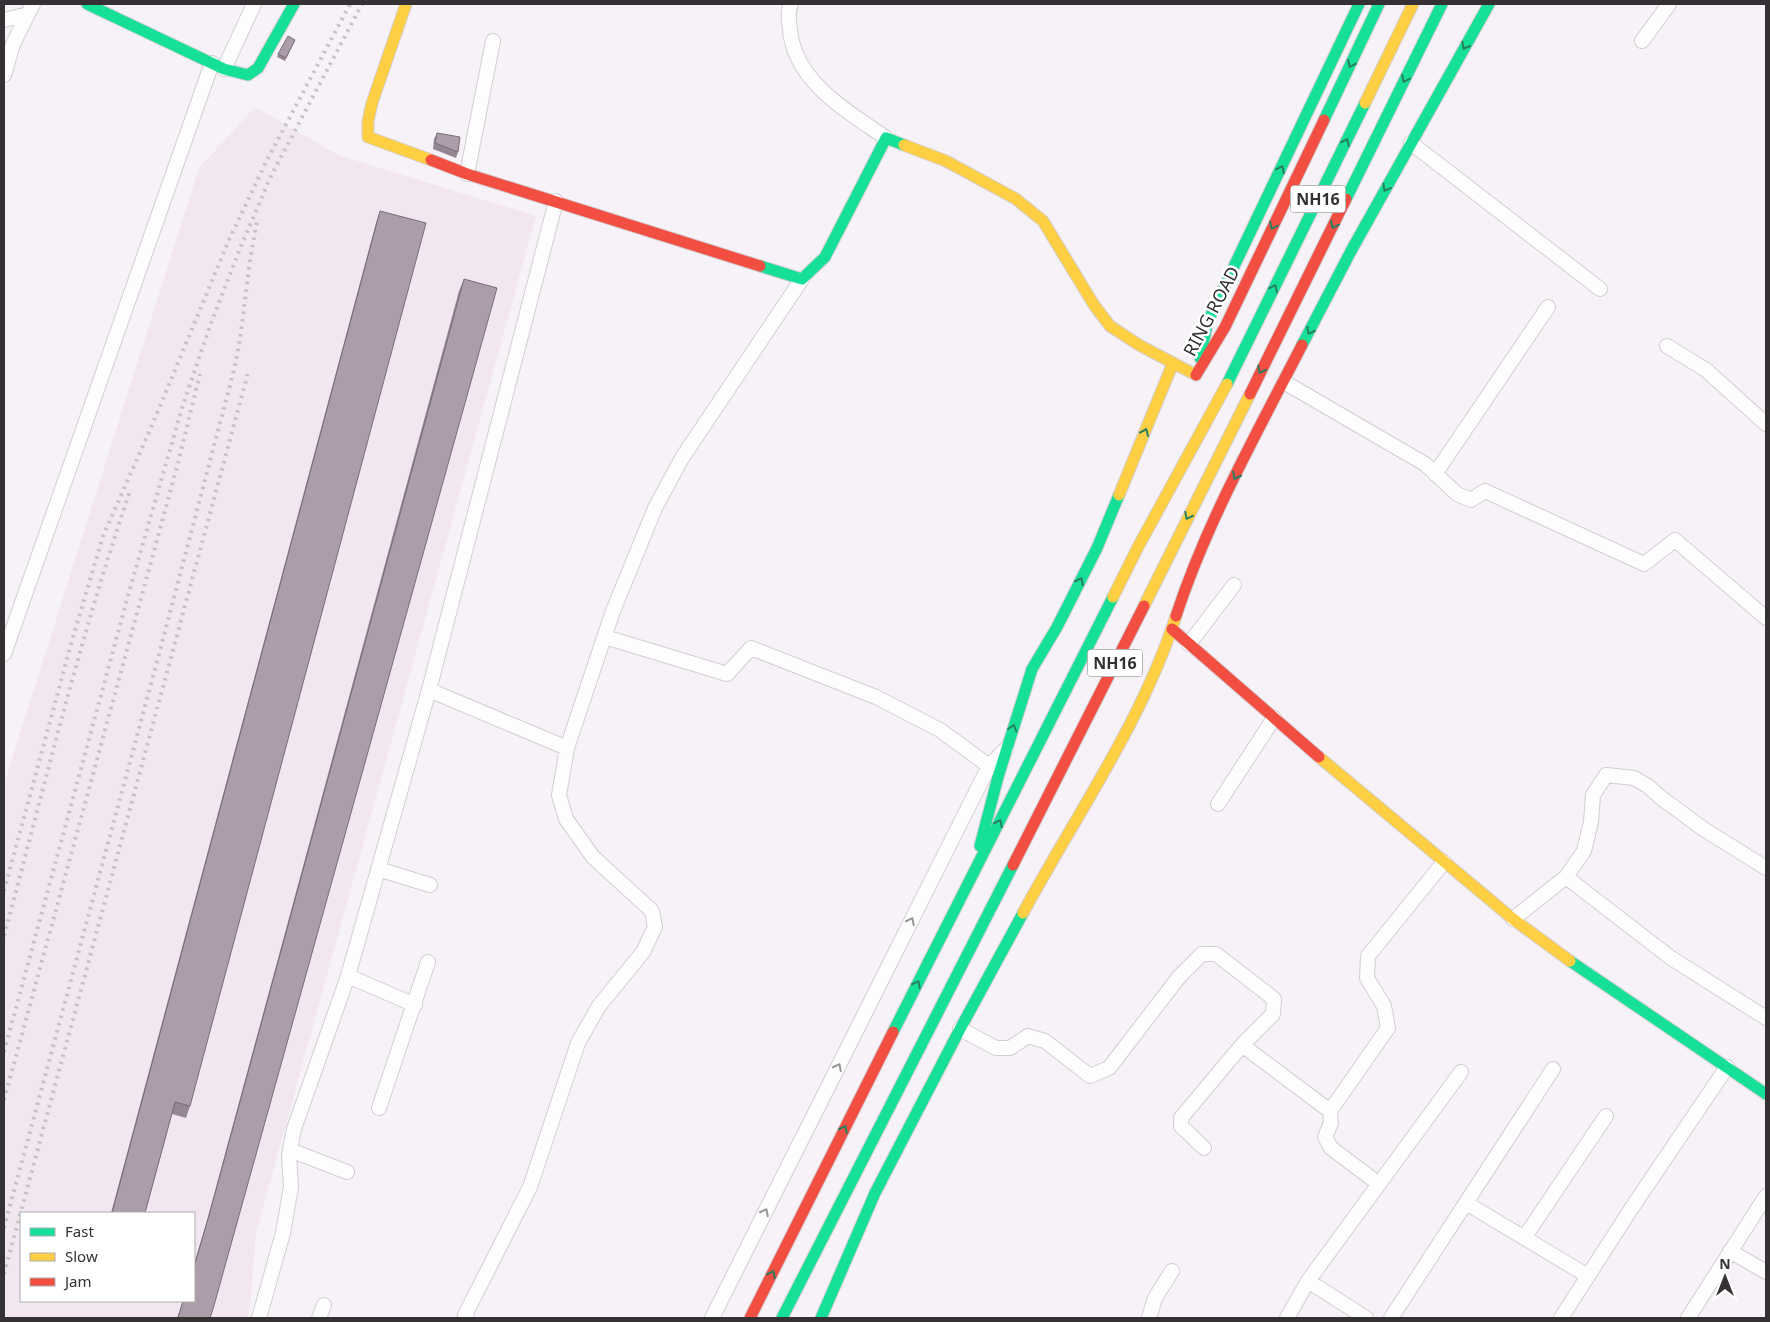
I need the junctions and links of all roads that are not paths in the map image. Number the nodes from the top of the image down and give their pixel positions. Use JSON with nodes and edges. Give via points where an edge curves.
{"nodes":[{"id":1,"x":87,"y":4,"type":"edge"},
{"id":2,"x":254,"y":4,"type":"edge"},
{"id":3,"x":294,"y":4,"type":"edge"},
{"id":4,"x":406,"y":4,"type":"edge"},
{"id":5,"x":791,"y":4,"type":"edge"},
{"id":6,"x":1359,"y":4,"type":"edge"},
{"id":7,"x":1379,"y":4,"type":"edge"},
{"id":8,"x":1414,"y":4,"type":"edge"},
{"id":9,"x":1442,"y":4,"type":"edge"},
{"id":10,"x":1489,"y":4,"type":"edge"},
{"id":11,"x":1669,"y":4,"type":"edge"},
{"id":12,"x":30,"y":9,"type":"edge"},
{"id":13,"x":4,"y":20,"type":"edge"},
{"id":14,"x":493,"y":41,"type":"dead end"},
{"id":15,"x":1642,"y":41,"type":"dead end"},
{"id":16,"x":218,"y":66,"type":"junction"},
{"id":17,"x":4,"y":75,"type":"edge"},
{"id":18,"x":886,"y":138,"type":"junction"},
{"id":19,"x":1411,"y":143,"type":"junction"},
{"id":20,"x":466,"y":174,"type":"junction"},
{"id":21,"x":556,"y":201,"type":"junction"},
{"id":22,"x":802,"y":279,"type":"junction"},
{"id":23,"x":1600,"y":290,"type":"dead end"},
{"id":24,"x":1548,"y":307,"type":"dead end"},
{"id":25,"x":1667,"y":346,"type":"dead end"},
{"id":26,"x":1173,"y":363,"type":"junction"},
{"id":27,"x":1200,"y":377,"type":"junction"},
{"id":28,"x":1284,"y":382,"type":"junction"},
{"id":29,"x":1766,"y":424,"type":"edge"},
{"id":30,"x":1435,"y":474,"type":"junction"},
{"id":31,"x":1234,"y":585,"type":"dead end"},
{"id":32,"x":1766,"y":618,"type":"edge"},
{"id":33,"x":1172,"y":629,"type":"junction"},
{"id":34,"x":605,"y":637,"type":"junction"},
{"id":35,"x":1189,"y":644,"type":"junction"},
{"id":36,"x":4,"y":654,"type":"edge"},
{"id":37,"x":429,"y":690,"type":"junction"},
{"id":38,"x":1274,"y":718,"type":"junction"},
{"id":39,"x":1007,"y":747,"type":"junction"},
{"id":40,"x":567,"y":748,"type":"junction"},
{"id":41,"x":989,"y":766,"type":"junction"},
{"id":42,"x":1218,"y":804,"type":"dead end"},
{"id":43,"x":1444,"y":862,"type":"junction"},
{"id":44,"x":1766,"y":868,"type":"edge"},
{"id":45,"x":378,"y":869,"type":"junction"},
{"id":46,"x":972,"y":876,"type":"junction"},
{"id":47,"x":1566,"y":877,"type":"junction"},
{"id":48,"x":430,"y":885,"type":"dead end"},
{"id":49,"x":1512,"y":919,"type":"junction"},
{"id":50,"x":428,"y":962,"type":"dead end"},
{"id":51,"x":348,"y":976,"type":"junction"},
{"id":52,"x":415,"y":1004,"type":"junction"},
{"id":53,"x":1766,"y":1018,"type":"edge"},
{"id":54,"x":960,"y":1029,"type":"junction"},
{"id":55,"x":1242,"y":1045,"type":"junction"},
{"id":56,"x":1727,"y":1068,"type":"junction"},
{"id":57,"x":1553,"y":1069,"type":"dead end"},
{"id":58,"x":1461,"y":1072,"type":"dead end"},
{"id":59,"x":1766,"y":1094,"type":"edge"},
{"id":60,"x":379,"y":1108,"type":"dead end"},
{"id":61,"x":1330,"y":1111,"type":"junction"},
{"id":62,"x":1606,"y":1116,"type":"dead end"},
{"id":63,"x":1204,"y":1148,"type":"dead end"},
{"id":64,"x":290,"y":1150,"type":"junction"},
{"id":65,"x":347,"y":1172,"type":"dead end"},
{"id":66,"x":1379,"y":1184,"type":"junction"},
{"id":67,"x":1766,"y":1196,"type":"edge"},
{"id":68,"x":1466,"y":1203,"type":"junction"},
{"id":69,"x":1524,"y":1238,"type":"junction"},
{"id":70,"x":1730,"y":1251,"type":"junction"},
{"id":71,"x":1172,"y":1271,"type":"dead end"},
{"id":72,"x":1766,"y":1272,"type":"edge"},
{"id":73,"x":1588,"y":1276,"type":"junction"},
{"id":74,"x":1308,"y":1281,"type":"junction"},
{"id":75,"x":259,"y":1318,"type":"edge"},
{"id":76,"x":467,"y":1318,"type":"edge"},
{"id":77,"x":712,"y":1318,"type":"edge"},
{"id":78,"x":750,"y":1318,"type":"edge"},
{"id":79,"x":782,"y":1318,"type":"edge"},
{"id":80,"x":821,"y":1318,"type":"edge"},
{"id":81,"x":1148,"y":1318,"type":"edge"},
{"id":82,"x":1287,"y":1318,"type":"edge"},
{"id":83,"x":1366,"y":1318,"type":"edge"},
{"id":84,"x":1391,"y":1318,"type":"edge"},
{"id":85,"x":1561,"y":1318,"type":"edge"},
{"id":86,"x":1688,"y":1318,"type":"edge"}],
"edges":[{"from":1,"to":16,"type":"main road"},
{"from":2,"to":16,"type":"street"},
{"from":3,"to":16,"type":"main road","via":[[258,68],[248,75]]},
{"from":4,"to":20,"type":"main road","via":[[372,103],[368,138]]},
{"from":5,"to":18,"type":"street","via":[[788,11],[791,43],[807,75],[837,104]]},
{"from":27,"to":6,"type":"main road","name":"RING ROAD","one_way":true,"via":[[1208,321]]},
{"from":7,"to":27,"type":"main road","name":"RING ROAD","one_way":true},
{"from":46,"to":8,"type":"main road","number":"NH16","one_way":true},
{"from":9,"to":79,"type":"main road","number":"NH16","one_way":true,"via":[[1087,719]]},
{"from":10,"to":19,"type":"main road","one_way":true},
{"from":11,"to":15,"type":"street"},
{"from":12,"to":13,"type":"street"},
{"from":12,"to":17,"type":"street","via":[[13,44]]},
{"from":14,"to":20,"type":"street"},
{"from":16,"to":36,"type":"street"},
{"from":18,"to":22,"type":"main road","via":[[825,257]]},
{"from":18,"to":26,"type":"main road","via":[[946,161],[1016,199],[1043,221],[1110,326]]},
{"from":19,"to":23,"type":"street"},
{"from":19,"to":28,"type":"main road","one_way":true},
{"from":20,"to":21,"type":"main road"},
{"from":21,"to":22,"type":"main road"},
{"from":21,"to":37,"type":"street"},
{"from":22,"to":34,"type":"street","via":[[682,458],[655,508]]},
{"from":24,"to":30,"type":"street"},
{"from":25,"to":29,"type":"street","via":[[1706,370]]},
{"from":26,"to":27,"type":"main road"},
{"from":39,"to":26,"type":"main road","one_way":true,"via":[[1032,669],[1097,548]]},
{"from":28,"to":30,"type":"street","via":[[1425,464]]},
{"from":28,"to":33,"type":"main road","one_way":true,"via":[[1215,519],[1188,580]]},
{"from":30,"to":32,"type":"street","via":[[1457,494],[1471,500],[1486,491],[1644,564],[1675,540]]},
{"from":31,"to":35,"type":"street"},
{"from":33,"to":35,"type":"main road"},
{"from":33,"to":54,"type":"main road","via":[[1135,716],[1047,868]]},
{"from":34,"to":40,"type":"street"},
{"from":34,"to":41,"type":"street","via":[[727,674],[751,648],[876,697],[940,730]]},
{"from":35,"to":38,"type":"main road"},
{"from":37,"to":40,"type":"street"},
{"from":37,"to":45,"type":"street"},
{"from":38,"to":42,"type":"street"},
{"from":38,"to":43,"type":"main road"},
{"from":39,"to":41,"type":"street"},
{"from":39,"to":46,"type":"main road"},
{"from":40,"to":76,"type":"street","via":[[559,795],[566,819],[593,857],[652,910],[655,927],[643,952],[598,1006],[578,1043],[530,1186],[465,1315]]},
{"from":77,"to":41,"type":"street","one_way":true},
{"from":43,"to":49,"type":"main road"},
{"from":43,"to":61,"type":"street","via":[[1368,956],[1367,978],[1384,1006],[1388,1028]]},
{"from":44,"to":47,"type":"street","via":[[1702,828],[1648,786],[1634,778],[1606,775],[1593,795],[1584,851]]},
{"from":45,"to":48,"type":"street"},
{"from":45,"to":51,"type":"street"},
{"from":78,"to":46,"type":"main road","number":"NH16","one_way":true},
{"from":47,"to":49,"type":"street"},
{"from":47,"to":53,"type":"street","via":[[1671,958]]},
{"from":49,"to":56,"type":"main road"},
{"from":50,"to":52,"type":"street"},
{"from":51,"to":52,"type":"street"},
{"from":51,"to":64,"type":"street","via":[[294,1129]]},
{"from":52,"to":60,"type":"street"},
{"from":54,"to":55,"type":"street","via":[[996,1048],[1010,1048],[1028,1036],[1045,1041],[1090,1076],[1109,1068],[1178,977],[1202,954],[1216,954],[1274,999],[1273,1014]]},
{"from":54,"to":80,"type":"main road","via":[[875,1193]]},
{"from":55,"to":61,"type":"street"},
{"from":55,"to":63,"type":"street","via":[[1181,1118],[1181,1126]]},
{"from":56,"to":59,"type":"main road"},
{"from":56,"to":73,"type":"street"},
{"from":57,"to":68,"type":"street"},
{"from":58,"to":66,"type":"street"},
{"from":61,"to":66,"type":"street","via":[[1332,1123],[1325,1137],[1332,1148]]},
{"from":62,"to":69,"type":"street"},
{"from":64,"to":65,"type":"street"},
{"from":64,"to":75,"type":"street","via":[[291,1187]]},
{"from":66,"to":74,"type":"street"},
{"from":67,"to":70,"type":"street"},
{"from":68,"to":69,"type":"street"},
{"from":68,"to":84,"type":"street"},
{"from":69,"to":73,"type":"street"},
{"from":70,"to":72,"type":"street"},
{"from":70,"to":86,"type":"street"},
{"from":71,"to":81,"type":"street","via":[[1155,1298]]},
{"from":73,"to":85,"type":"street"},
{"from":74,"to":82,"type":"street"},
{"from":74,"to":83,"type":"street"}]}
